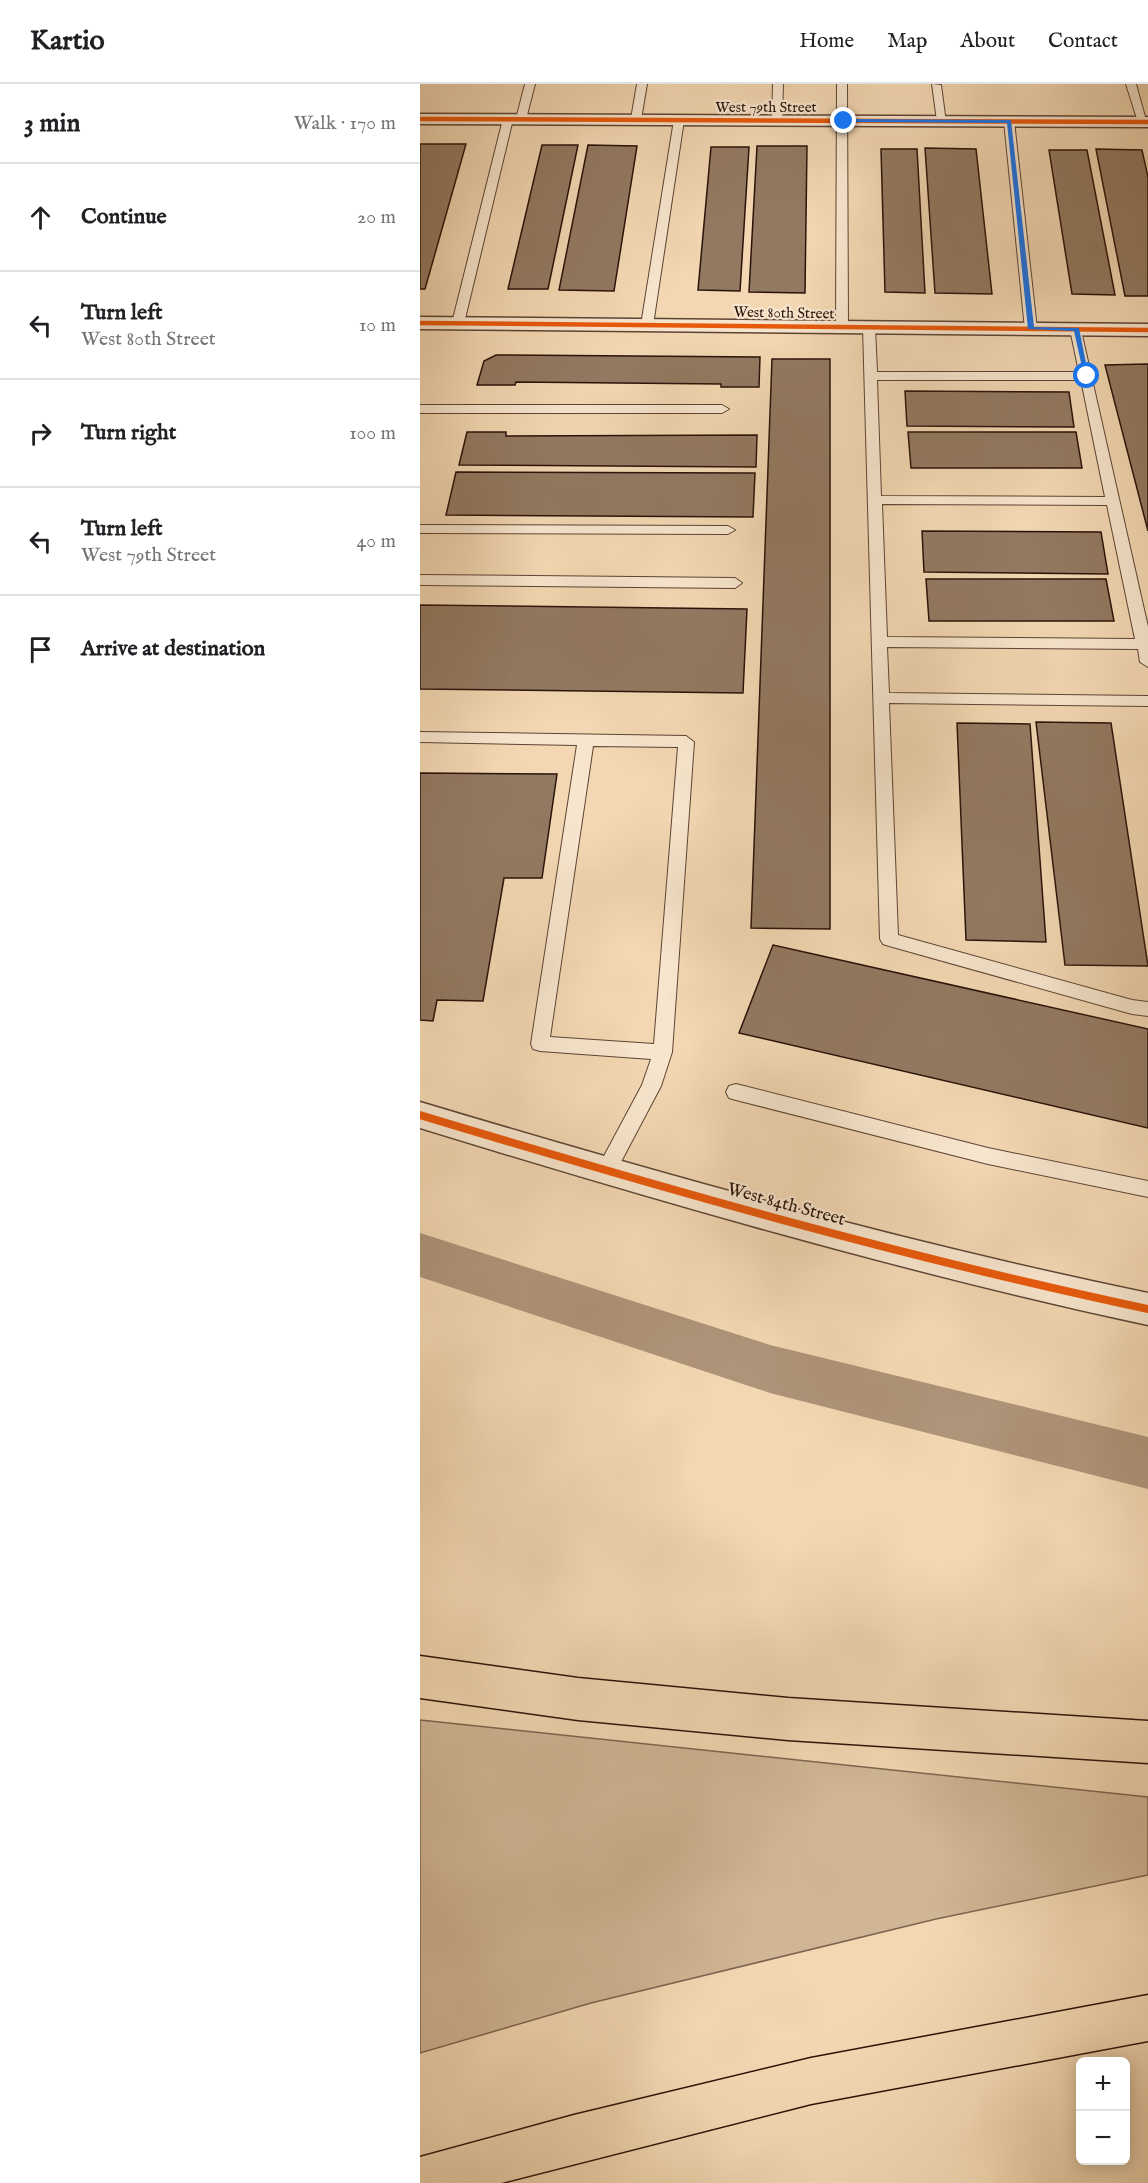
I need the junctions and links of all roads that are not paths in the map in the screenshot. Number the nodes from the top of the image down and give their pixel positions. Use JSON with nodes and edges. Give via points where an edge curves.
{"nodes":[{"id":1,"x":530,"y":84,"type":"edge"},
{"id":2,"x":642,"y":84,"type":"edge"},
{"id":3,"x":778,"y":84,"type":"edge"},
{"id":4,"x":842,"y":84,"type":"edge"},
{"id":5,"x":1131,"y":84,"type":"edge"},
{"id":6,"x":936,"y":85,"type":"edge"},
{"id":7,"x":420,"y":119,"type":"edge"},
{"id":8,"x":515,"y":119,"type":"junction"},
{"id":9,"x":636,"y":120,"type":"junction"},
{"id":10,"x":679,"y":120,"type":"junction"},
{"id":11,"x":777,"y":120,"type":"junction"},
{"id":12,"x":844,"y":121,"type":"junction"},
{"id":13,"x":942,"y":121,"type":"junction"},
{"id":14,"x":1009,"y":121,"type":"junction"},
{"id":15,"x":1145,"y":122,"type":"edge"},
{"id":16,"x":458,"y":323,"type":"junction"},
{"id":17,"x":647,"y":325,"type":"junction"},
{"id":18,"x":842,"y":327,"type":"junction"},
{"id":19,"x":869,"y":327,"type":"junction"},
{"id":20,"x":421,"y":328,"type":"edge"},
{"id":21,"x":1031,"y":329,"type":"junction"},
{"id":22,"x":1076,"y":329,"type":"junction"},
{"id":23,"x":1148,"y":330,"type":"edge"},
{"id":24,"x":871,"y":376,"type":"junction"},
{"id":25,"x":1087,"y":376,"type":"junction"},
{"id":26,"x":420,"y":409,"type":"edge"},
{"id":27,"x":722,"y":409,"type":"dead end"},
{"id":28,"x":875,"y":500,"type":"junction"},
{"id":29,"x":1114,"y":501,"type":"junction"},
{"id":30,"x":420,"y":529,"type":"edge"},
{"id":31,"x":728,"y":530,"type":"dead end"},
{"id":32,"x":420,"y":580,"type":"edge"},
{"id":33,"x":735,"y":583,"type":"dead end"},
{"id":34,"x":880,"y":642,"type":"junction"},
{"id":35,"x":1144,"y":644,"type":"junction"},
{"id":36,"x":1148,"y":662,"type":"edge"},
{"id":37,"x":881,"y":698,"type":"junction"},
{"id":38,"x":1148,"y":701,"type":"edge"},
{"id":39,"x":420,"y":737,"type":"edge"},
{"id":40,"x":586,"y":740,"type":"junction"},
{"id":41,"x":1148,"y":1009,"type":"edge"},
{"id":42,"x":663,"y":1052,"type":"junction"},
{"id":43,"x":736,"y":1092,"type":"dead end"},
{"id":44,"x":420,"y":1115,"type":"edge"},
{"id":45,"x":606,"y":1171,"type":"junction"},
{"id":46,"x":1148,"y":1189,"type":"edge"},
{"id":47,"x":1148,"y":1309,"type":"edge"},
{"id":48,"x":420,"y":1677,"type":"edge"},
{"id":49,"x":1148,"y":1742,"type":"edge"},
{"id":50,"x":1148,"y":2018,"type":"edge"},
{"id":51,"x":420,"y":2181,"type":"edge"}],
"edges":[{"from":1,"to":8,"type":"lane"},
{"from":2,"to":9,"type":"lane"},
{"from":3,"to":11,"type":"lane"},
{"from":4,"to":12,"type":"lane"},
{"from":5,"to":15,"type":"lane"},
{"from":6,"to":13,"type":"lane"},
{"from":7,"to":8,"type":"street","name":"West 79th Street"},
{"from":8,"to":9,"type":"street","name":"West 79th Street"},
{"from":8,"to":16,"type":"lane"},
{"from":9,"to":10,"type":"street","name":"West 79th Street"},
{"from":10,"to":11,"type":"street","name":"West 79th Street"},
{"from":10,"to":17,"type":"lane"},
{"from":11,"to":12,"type":"street","name":"West 79th Street"},
{"from":12,"to":13,"type":"street","name":"West 79th Street"},
{"from":12,"to":18,"type":"lane"},
{"from":13,"to":14,"type":"street","name":"West 79th Street"},
{"from":14,"to":15,"type":"street","name":"West 79th Street"},
{"from":14,"to":21,"type":"lane"},
{"from":16,"to":17,"type":"street","name":"West 80th Street"},
{"from":16,"to":20,"type":"street","name":"West 80th Street"},
{"from":17,"to":18,"type":"street","name":"West 80th Street"},
{"from":18,"to":19,"type":"street","name":"West 80th Street"},
{"from":19,"to":21,"type":"street","name":"West 80th Street"},
{"from":19,"to":24,"type":"lane"},
{"from":21,"to":22,"type":"street","name":"West 80th Street"},
{"from":22,"to":23,"type":"street","name":"West 80th Street"},
{"from":22,"to":25,"type":"lane"},
{"from":24,"to":25,"type":"lane"},
{"from":24,"to":28,"type":"lane"},
{"from":25,"to":29,"type":"lane"},
{"from":26,"to":27,"type":"lane"},
{"from":28,"to":29,"type":"lane"},
{"from":28,"to":34,"type":"lane"},
{"from":29,"to":35,"type":"lane"},
{"from":30,"to":31,"type":"lane"},
{"from":32,"to":33,"type":"lane"},
{"from":34,"to":35,"type":"lane"},
{"from":34,"to":37,"type":"lane"},
{"from":35,"to":36,"type":"lane"},
{"from":37,"to":38,"type":"lane"},
{"from":37,"to":41,"type":"lane","via":[[889,939]]},
{"from":39,"to":40,"type":"lane"},
{"from":40,"to":42,"type":"lane","via":[[686,742]]},
{"from":40,"to":42,"type":"lane","via":[[540,1044]]},
{"from":42,"to":45,"type":"lane","via":[[651,1086]]},
{"from":43,"to":46,"type":"lane","via":[[988,1156]]},
{"from":44,"to":45,"type":"street","name":"West 84th Street"},
{"from":45,"to":47,"type":"street","name":"West 84th Street","via":[[981,1273]]},
{"from":48,"to":49,"type":"highway","via":[[578,1699],[788,1719]]},
{"from":50,"to":51,"type":"highway","via":[[812,2081]]}]}
